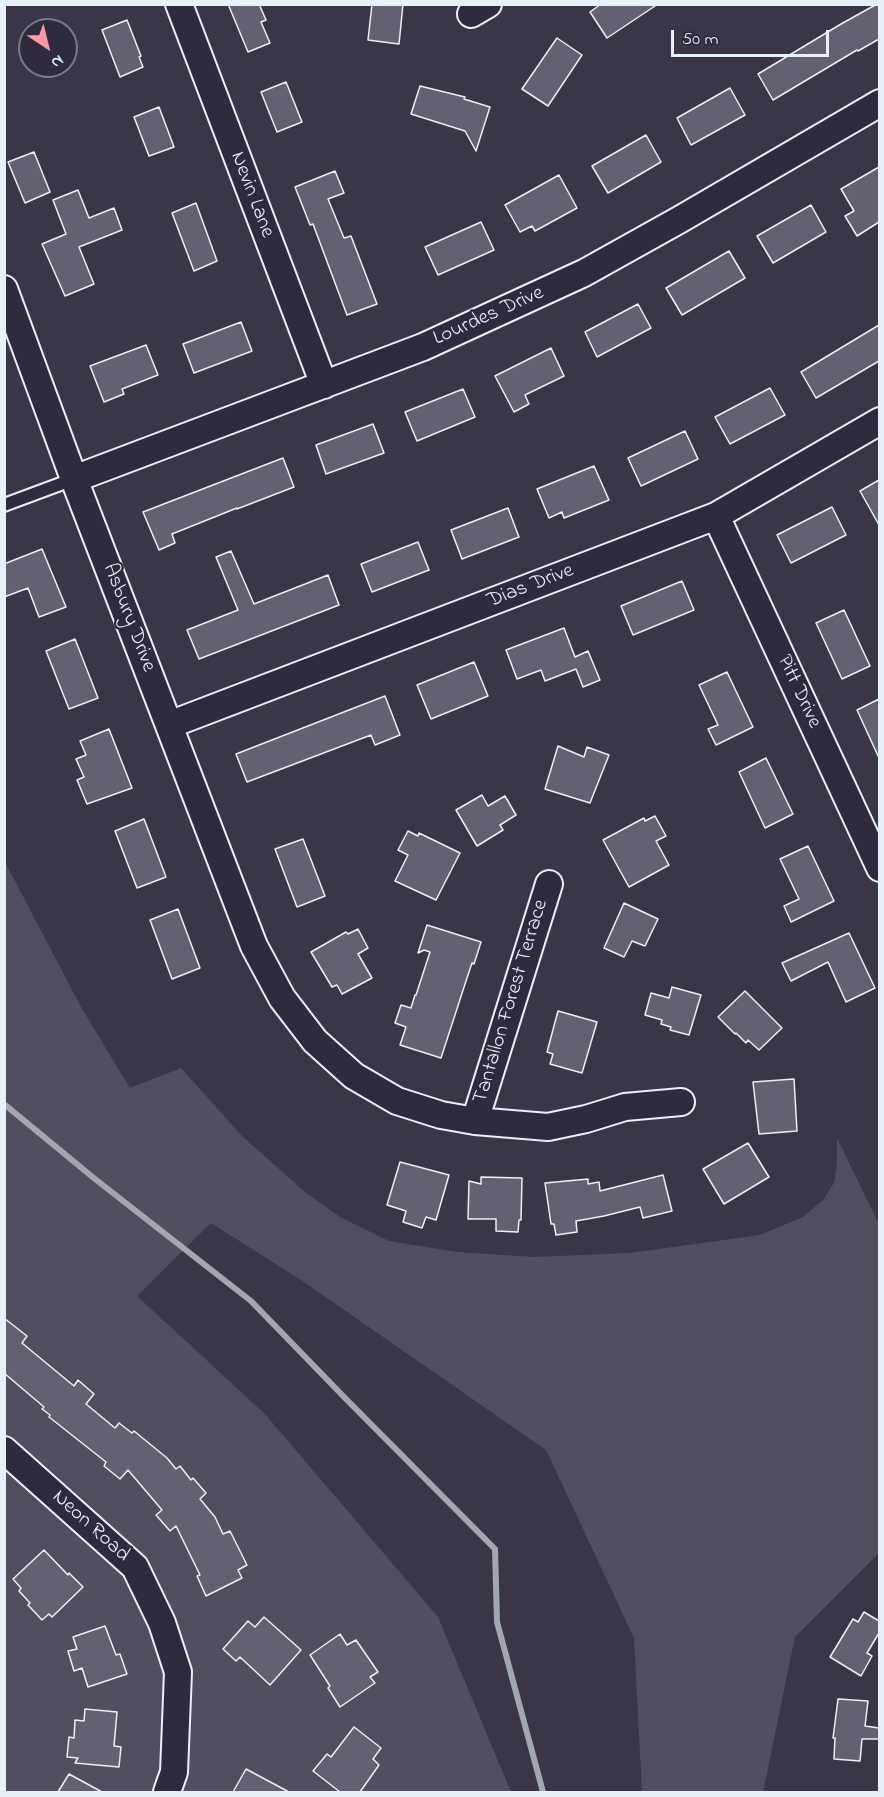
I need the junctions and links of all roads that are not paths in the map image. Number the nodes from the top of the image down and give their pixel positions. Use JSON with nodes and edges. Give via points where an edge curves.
{"nodes":[{"id":1,"x":179,"y":4,"type":"edge"},
{"id":2,"x":879,"y":103,"type":"edge"},
{"id":3,"x":4,"y":289,"type":"edge"},
{"id":4,"x":324,"y":385,"type":"junction"},
{"id":5,"x":879,"y":421,"type":"edge"},
{"id":6,"x":74,"y":479,"type":"junction"},
{"id":7,"x":4,"y":505,"type":"edge"},
{"id":8,"x":716,"y":516,"type":"junction"},
{"id":9,"x":169,"y":725,"type":"junction"},
{"id":10,"x":879,"y":868,"type":"edge"},
{"id":11,"x":549,"y":884,"type":"dead end"},
{"id":12,"x":681,"y":1102,"type":"dead end"},
{"id":13,"x":475,"y":1121,"type":"junction"},
{"id":14,"x":4,"y":1449,"type":"edge"},
{"id":15,"x":167,"y":1792,"type":"edge"}],
"edges":[{"from":1,"to":4,"type":"street","name":"Nevin Lane"},
{"from":2,"to":4,"type":"street","name":"Lourdes Drive","via":[[584,273],[423,347]]},
{"from":3,"to":6,"type":"street","name":"Asbury Drive"},
{"from":4,"to":6,"type":"street","name":"Lourdes Drive"},
{"from":5,"to":8,"type":"street","name":"Dias Drive"},
{"from":6,"to":7,"type":"lane"},
{"from":6,"to":9,"type":"street","name":"Asbury Drive"},
{"from":8,"to":9,"type":"street","name":"Dias Drive"},
{"from":8,"to":10,"type":"street","name":"Pitt Drive"},
{"from":9,"to":13,"type":"street","name":"Asbury Drive","via":[[254,946],[282,998],[315,1041],[354,1076],[397,1101]]},
{"from":11,"to":13,"type":"street","name":"Tantallon Forest Terrace"},
{"from":12,"to":13,"type":"street","name":"Asbury Drive","via":[[625,1107],[548,1127]]},
{"from":14,"to":15,"type":"street","name":"Neon Road","via":[[135,1568],[162,1623],[178,1671],[174,1772]]}]}
